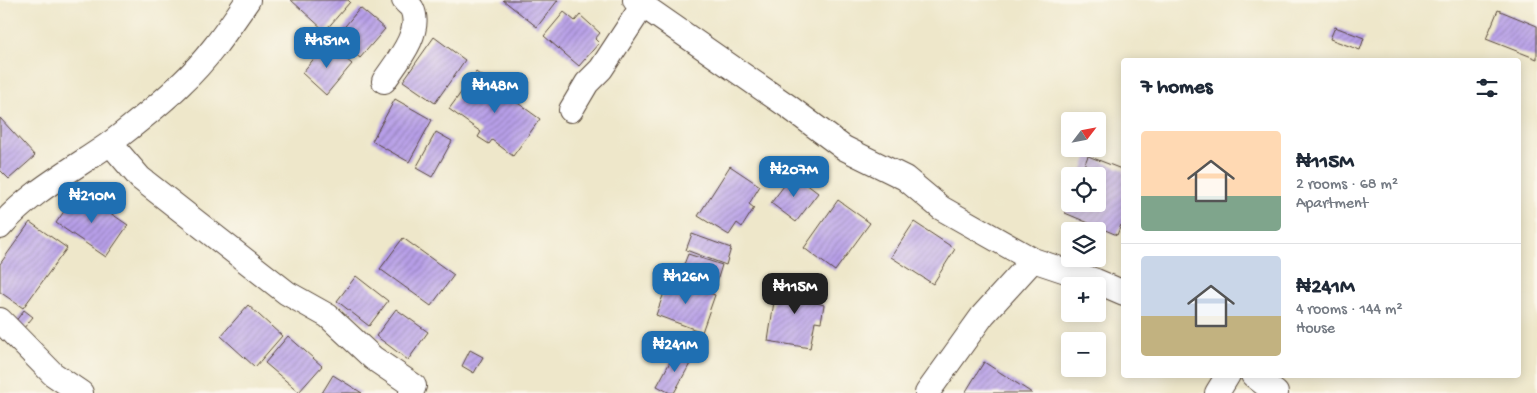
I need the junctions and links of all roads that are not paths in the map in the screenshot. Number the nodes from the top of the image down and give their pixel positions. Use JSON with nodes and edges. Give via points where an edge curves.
{"nodes":[{"id":1,"x":248,"y":0,"type":"edge"},
{"id":2,"x":404,"y":0,"type":"edge"},
{"id":3,"x":639,"y":3,"type":"edge"},
{"id":4,"x":384,"y":81,"type":"dead end"},
{"id":5,"x":571,"y":110,"type":"dead end"},
{"id":6,"x":110,"y":143,"type":"junction"},
{"id":7,"x":0,"y":226,"type":"edge"},
{"id":8,"x":1033,"y":260,"type":"junction"},
{"id":9,"x":1121,"y":292,"type":"edge"},
{"id":10,"x":0,"y":320,"type":"edge"},
{"id":11,"x":1226,"y":378,"type":"edge"},
{"id":12,"x":1257,"y":378,"type":"edge"},
{"id":13,"x":80,"y":393,"type":"edge"},
{"id":14,"x":411,"y":393,"type":"edge"},
{"id":15,"x":927,"y":393,"type":"edge"},
{"id":16,"x":1217,"y":393,"type":"edge"},
{"id":17,"x":1276,"y":393,"type":"edge"}],
"edges":[{"from":1,"to":6,"type":"street","via":[[219,42],[183,82]]},
{"from":2,"to":4,"type":"street","via":[[412,9],[415,26],[411,40]]},
{"from":3,"to":5,"type":"street","via":[[601,69],[587,83]]},
{"from":3,"to":8,"type":"street","via":[[844,148],[905,178],[940,208]]},
{"from":6,"to":7,"type":"street","via":[[60,176]]},
{"from":6,"to":14,"type":"street","via":[[140,178],[287,293],[328,316],[373,358],[414,386]]},
{"from":8,"to":9,"type":"street"},
{"from":8,"to":15,"type":"street","via":[[983,315]]},
{"from":10,"to":13,"type":"street","via":[[54,374]]},
{"from":11,"to":16,"type":"street"},
{"from":12,"to":17,"type":"street"}]}
